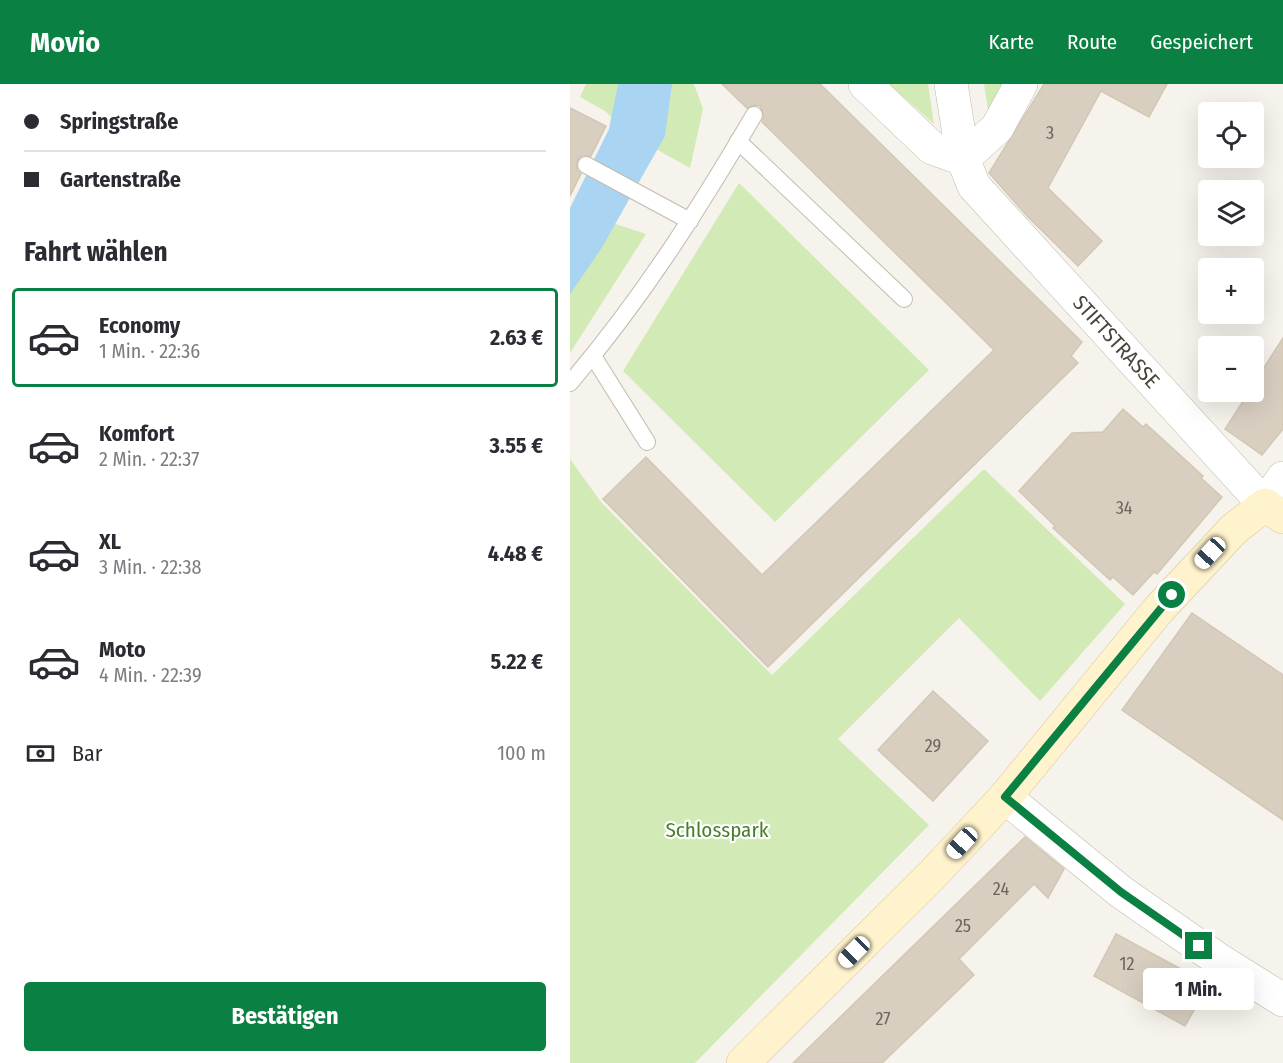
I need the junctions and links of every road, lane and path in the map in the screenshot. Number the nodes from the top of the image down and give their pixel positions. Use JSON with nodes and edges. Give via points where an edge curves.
{"nodes":[{"id":1,"x":865,"y":84,"type":"edge"},
{"id":2,"x":951,"y":84,"type":"edge"},
{"id":3,"x":1021,"y":84,"type":"edge"},
{"id":4,"x":754,"y":115,"type":"dead end"},
{"id":5,"x":738,"y":141,"type":"junction"},
{"id":6,"x":963,"y":159,"type":"junction"},
{"id":7,"x":586,"y":165,"type":"dead end"},
{"id":8,"x":690,"y":220,"type":"junction"},
{"id":9,"x":904,"y":299,"type":"dead end"},
{"id":10,"x":593,"y":356,"type":"junction"},
{"id":11,"x":570,"y":383,"type":"edge"},
{"id":12,"x":647,"y":442,"type":"dead end"},
{"id":13,"x":1283,"y":478,"type":"edge"},
{"id":14,"x":1274,"y":511,"type":"edge"},
{"id":15,"x":1005,"y":797,"type":"junction"},
{"id":16,"x":1283,"y":1000,"type":"edge"},
{"id":17,"x":743,"y":1063,"type":"edge"}],
"edges":[{"from":1,"to":6,"type":"street","via":[[932,148]]},
{"from":2,"to":6,"type":"street","name":"STIFTSTRASSE"},
{"from":3,"to":6,"type":"street","via":[[997,128]]},
{"from":4,"to":5,"type":"lane"},
{"from":5,"to":8,"type":"lane"},
{"from":5,"to":9,"type":"lane"},
{"from":6,"to":14,"type":"street","name":"STIFTSTRASSE","via":[[982,194]]},
{"from":7,"to":8,"type":"lane"},
{"from":8,"to":10,"type":"lane","via":[[640,297]]},
{"from":10,"to":11,"type":"lane"},
{"from":10,"to":12,"type":"lane"},
{"from":13,"to":14,"type":"street"},
{"from":14,"to":15,"type":"main road","via":[[1234,529],[1159,609]]},
{"from":15,"to":16,"type":"street","via":[[1121,892]]},
{"from":15,"to":17,"type":"main road"}]}
